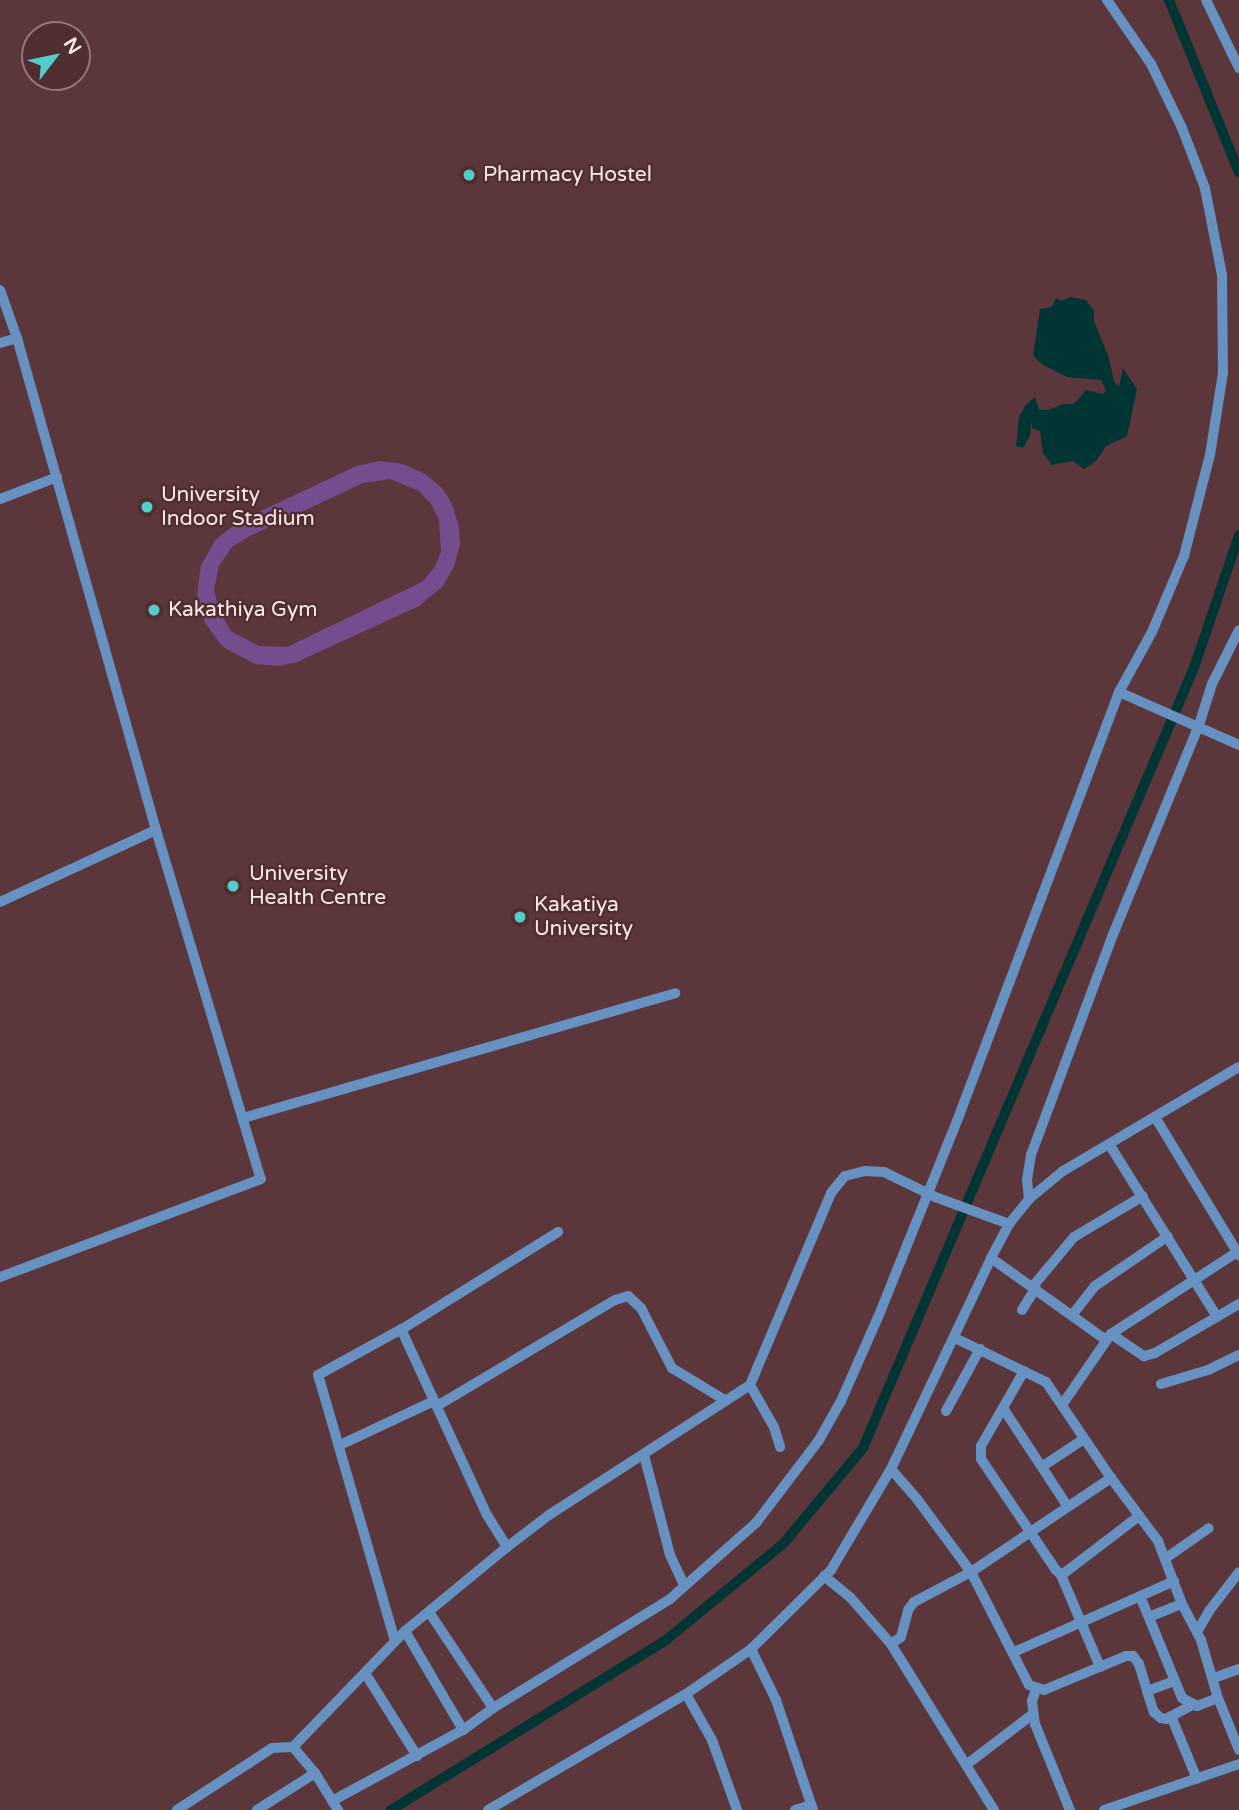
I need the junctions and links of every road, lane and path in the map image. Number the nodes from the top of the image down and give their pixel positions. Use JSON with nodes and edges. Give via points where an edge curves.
{"nodes":[{"id":1,"x":1107,"y":0,"type":"edge"},
{"id":2,"x":1206,"y":0,"type":"edge"},
{"id":3,"x":1239,"y":68,"type":"edge"},
{"id":4,"x":0,"y":290,"type":"edge"},
{"id":5,"x":17,"y":338,"type":"junction"},
{"id":6,"x":0,"y":343,"type":"edge"},
{"id":7,"x":57,"y":477,"type":"junction"},
{"id":8,"x":0,"y":499,"type":"edge"},
{"id":9,"x":1239,"y":630,"type":"edge"},
{"id":10,"x":1119,"y":692,"type":"junction"},
{"id":11,"x":1196,"y":723,"type":"junction"},
{"id":12,"x":1238,"y":745,"type":"edge"},
{"id":13,"x":156,"y":830,"type":"junction"},
{"id":14,"x":0,"y":902,"type":"edge"},
{"id":15,"x":675,"y":993,"type":"dead end"},
{"id":16,"x":1239,"y":1067,"type":"edge"},
{"id":17,"x":1155,"y":1117,"type":"junction"},
{"id":18,"x":243,"y":1118,"type":"junction"},
{"id":19,"x":1109,"y":1144,"type":"junction"},
{"id":20,"x":931,"y":1195,"type":"junction"},
{"id":21,"x":1143,"y":1196,"type":"junction"},
{"id":22,"x":1029,"y":1199,"type":"junction"},
{"id":23,"x":1009,"y":1224,"type":"junction"},
{"id":24,"x":558,"y":1232,"type":"dead end"},
{"id":25,"x":1168,"y":1236,"type":"junction"},
{"id":26,"x":1239,"y":1253,"type":"edge"},
{"id":27,"x":991,"y":1258,"type":"junction"},
{"id":28,"x":0,"y":1277,"type":"edge"},
{"id":29,"x":1194,"y":1280,"type":"junction"},
{"id":30,"x":1035,"y":1287,"type":"junction"},
{"id":31,"x":1239,"y":1304,"type":"edge"},
{"id":32,"x":1021,"y":1310,"type":"dead end"},
{"id":33,"x":1073,"y":1314,"type":"junction"},
{"id":34,"x":1217,"y":1317,"type":"junction"},
{"id":35,"x":401,"y":1329,"type":"junction"},
{"id":36,"x":1109,"y":1337,"type":"junction"},
{"id":37,"x":955,"y":1338,"type":"junction"},
{"id":38,"x":980,"y":1349,"type":"junction"},
{"id":39,"x":1239,"y":1355,"type":"edge"},
{"id":40,"x":1024,"y":1371,"type":"junction"},
{"id":41,"x":1161,"y":1384,"type":"dead end"},
{"id":42,"x":750,"y":1385,"type":"junction"},
{"id":43,"x":726,"y":1401,"type":"junction"},
{"id":44,"x":435,"y":1403,"type":"junction"},
{"id":45,"x":1062,"y":1405,"type":"junction"},
{"id":46,"x":1003,"y":1408,"type":"junction"},
{"id":47,"x":946,"y":1411,"type":"dead end"},
{"id":48,"x":1084,"y":1439,"type":"junction"},
{"id":49,"x":340,"y":1445,"type":"junction"},
{"id":50,"x":780,"y":1447,"type":"dead end"},
{"id":51,"x":644,"y":1455,"type":"junction"},
{"id":52,"x":1043,"y":1466,"type":"junction"},
{"id":53,"x":891,"y":1469,"type":"junction"},
{"id":54,"x":1111,"y":1478,"type":"junction"},
{"id":55,"x":1068,"y":1507,"type":"junction"},
{"id":56,"x":1139,"y":1516,"type":"junction"},
{"id":57,"x":1209,"y":1528,"type":"dead end"},
{"id":58,"x":1032,"y":1532,"type":"junction"},
{"id":59,"x":507,"y":1547,"type":"junction"},
{"id":60,"x":1166,"y":1558,"type":"junction"},
{"id":61,"x":971,"y":1572,"type":"junction"},
{"id":62,"x":1239,"y":1572,"type":"edge"},
{"id":63,"x":1061,"y":1575,"type":"junction"},
{"id":64,"x":824,"y":1576,"type":"junction"},
{"id":65,"x":1174,"y":1581,"type":"junction"},
{"id":66,"x":684,"y":1585,"type":"junction"},
{"id":67,"x":1140,"y":1596,"type":"junction"},
{"id":68,"x":1182,"y":1604,"type":"junction"},
{"id":69,"x":429,"y":1612,"type":"junction"},
{"id":70,"x":1149,"y":1616,"type":"junction"},
{"id":71,"x":1081,"y":1622,"type":"junction"},
{"id":72,"x":405,"y":1631,"type":"junction"},
{"id":73,"x":1197,"y":1632,"type":"junction"},
{"id":74,"x":395,"y":1641,"type":"junction"},
{"id":75,"x":891,"y":1644,"type":"junction"},
{"id":76,"x":751,"y":1649,"type":"junction"},
{"id":77,"x":1014,"y":1652,"type":"junction"},
{"id":78,"x":1100,"y":1667,"type":"junction"},
{"id":79,"x":1239,"y":1669,"type":"edge"},
{"id":80,"x":365,"y":1673,"type":"junction"},
{"id":81,"x":1214,"y":1678,"type":"junction"},
{"id":82,"x":1174,"y":1681,"type":"junction"},
{"id":83,"x":1036,"y":1689,"type":"junction"},
{"id":84,"x":1147,"y":1691,"type":"junction"},
{"id":85,"x":686,"y":1694,"type":"junction"},
{"id":86,"x":1218,"y":1698,"type":"junction"},
{"id":87,"x":1192,"y":1705,"type":"junction"},
{"id":88,"x":493,"y":1708,"type":"junction"},
{"id":89,"x":1033,"y":1714,"type":"junction"},
{"id":90,"x":1171,"y":1716,"type":"junction"},
{"id":91,"x":463,"y":1730,"type":"junction"},
{"id":92,"x":293,"y":1747,"type":"junction"},
{"id":93,"x":1239,"y":1750,"type":"edge"},
{"id":94,"x":417,"y":1756,"type":"junction"},
{"id":95,"x":1239,"y":1764,"type":"edge"},
{"id":96,"x":966,"y":1765,"type":"junction"},
{"id":97,"x":315,"y":1773,"type":"junction"},
{"id":98,"x":1197,"y":1779,"type":"junction"},
{"id":99,"x":336,"y":1807,"type":"edge"},
{"id":100,"x":812,"y":1807,"type":"edge"},
{"id":101,"x":177,"y":1810,"type":"edge"},
{"id":102,"x":257,"y":1810,"type":"edge"},
{"id":103,"x":488,"y":1810,"type":"edge"},
{"id":104,"x":737,"y":1810,"type":"edge"},
{"id":105,"x":795,"y":1810,"type":"edge"},
{"id":106,"x":994,"y":1810,"type":"edge"},
{"id":107,"x":1070,"y":1810,"type":"edge"},
{"id":108,"x":1104,"y":1810,"type":"edge"}],
"edges":[{"from":1,"to":10,"type":"street","via":[[1151,64],[1182,128],[1205,188],[1222,275],[1223,373],[1207,468],[1184,556],[1152,632]]},
{"from":2,"to":3,"type":"street"},
{"from":4,"to":5,"type":"street"},
{"from":5,"to":6,"type":"street"},
{"from":5,"to":7,"type":"street"},
{"from":7,"to":8,"type":"street"},
{"from":7,"to":13,"type":"street"},
{"from":9,"to":11,"type":"street"},
{"from":10,"to":11,"type":"street"},
{"from":10,"to":20,"type":"street"},
{"from":11,"to":12,"type":"street"},
{"from":11,"to":22,"type":"street","via":[[1031,1155]]},
{"from":13,"to":14,"type":"street"},
{"from":13,"to":18,"type":"street"},
{"from":15,"to":18,"type":"street"},
{"from":16,"to":17,"type":"street"},
{"from":17,"to":19,"type":"street"},
{"from":17,"to":26,"type":"street"},
{"from":18,"to":28,"type":"street","via":[[261,1179]]},
{"from":19,"to":21,"type":"street"},
{"from":19,"to":22,"type":"street","via":[[1063,1171]]},
{"from":20,"to":23,"type":"street"},
{"from":20,"to":42,"type":"street","via":[[884,1172],[845,1176],[831,1193]]},
{"from":20,"to":66,"type":"street","via":[[841,1401],[819,1440],[756,1523]]},
{"from":21,"to":25,"type":"street"},
{"from":21,"to":30,"type":"street","via":[[1074,1237]]},
{"from":22,"to":23,"type":"street"},
{"from":23,"to":27,"type":"street"},
{"from":24,"to":35,"type":"street"},
{"from":25,"to":29,"type":"street"},
{"from":25,"to":33,"type":"street","via":[[1095,1286]]},
{"from":26,"to":29,"type":"street"},
{"from":27,"to":30,"type":"street"},
{"from":27,"to":37,"type":"street"},
{"from":29,"to":34,"type":"street"},
{"from":29,"to":36,"type":"street"},
{"from":30,"to":32,"type":"street"},
{"from":30,"to":33,"type":"street"},
{"from":31,"to":34,"type":"street"},
{"from":33,"to":36,"type":"street"},
{"from":34,"to":36,"type":"street","via":[[1144,1356]]},
{"from":35,"to":44,"type":"street"},
{"from":35,"to":49,"type":"street","via":[[318,1375]]},
{"from":36,"to":45,"type":"street"},
{"from":37,"to":38,"type":"street"},
{"from":37,"to":53,"type":"street"},
{"from":38,"to":40,"type":"street"},
{"from":38,"to":47,"type":"street"},
{"from":39,"to":41,"type":"street"},
{"from":40,"to":45,"type":"street","via":[[1046,1382]]},
{"from":40,"to":46,"type":"street"},
{"from":42,"to":43,"type":"street"},
{"from":42,"to":50,"type":"street"},
{"from":43,"to":44,"type":"street","via":[[672,1368],[641,1308],[628,1296]]},
{"from":43,"to":51,"type":"street"},
{"from":44,"to":49,"type":"street"},
{"from":44,"to":59,"type":"street","via":[[487,1515]]},
{"from":45,"to":48,"type":"street"},
{"from":46,"to":52,"type":"street"},
{"from":46,"to":58,"type":"street","via":[[981,1446],[981,1459]]},
{"from":48,"to":52,"type":"street"},
{"from":48,"to":54,"type":"street"},
{"from":49,"to":74,"type":"street"},
{"from":51,"to":59,"type":"street","via":[[548,1514]]},
{"from":51,"to":66,"type":"street","via":[[670,1555]]},
{"from":52,"to":55,"type":"street"},
{"from":53,"to":61,"type":"street"},
{"from":53,"to":64,"type":"street"},
{"from":54,"to":55,"type":"street"},
{"from":54,"to":56,"type":"street"},
{"from":55,"to":58,"type":"street"},
{"from":56,"to":60,"type":"street"},
{"from":56,"to":63,"type":"street"},
{"from":57,"to":60,"type":"street"},
{"from":58,"to":61,"type":"street"},
{"from":58,"to":63,"type":"street"},
{"from":59,"to":69,"type":"street"},
{"from":60,"to":65,"type":"street"},
{"from":61,"to":75,"type":"street","via":[[910,1605],[906,1629]]},
{"from":61,"to":77,"type":"street"},
{"from":62,"to":73,"type":"street"},
{"from":63,"to":71,"type":"street"},
{"from":64,"to":75,"type":"street","via":[[850,1597]]},
{"from":64,"to":76,"type":"street"},
{"from":65,"to":67,"type":"street"},
{"from":65,"to":68,"type":"street"},
{"from":66,"to":88,"type":"street","via":[[635,1623]]},
{"from":67,"to":70,"type":"street"},
{"from":67,"to":71,"type":"street"},
{"from":68,"to":70,"type":"street"},
{"from":68,"to":73,"type":"street"},
{"from":69,"to":72,"type":"street"},
{"from":69,"to":88,"type":"street"},
{"from":70,"to":82,"type":"street"},
{"from":71,"to":77,"type":"street"},
{"from":71,"to":78,"type":"street"},
{"from":72,"to":74,"type":"street"},
{"from":72,"to":91,"type":"street"},
{"from":73,"to":81,"type":"street"},
{"from":74,"to":80,"type":"street"},
{"from":75,"to":96,"type":"street"},
{"from":76,"to":85,"type":"street"},
{"from":76,"to":100,"type":"street","via":[[776,1700]]},
{"from":77,"to":83,"type":"street","via":[[1024,1678]]},
{"from":78,"to":83,"type":"street","via":[[1057,1686]]},
{"from":78,"to":84,"type":"street","via":[[1133,1657]]},
{"from":79,"to":81,"type":"street"},
{"from":80,"to":92,"type":"street"},
{"from":80,"to":94,"type":"street"},
{"from":81,"to":86,"type":"street"},
{"from":82,"to":84,"type":"street"},
{"from":82,"to":87,"type":"street","via":[[1182,1698]]},
{"from":83,"to":89,"type":"street"},
{"from":84,"to":90,"type":"street","via":[[1157,1715]]},
{"from":85,"to":103,"type":"street"},
{"from":85,"to":104,"type":"street","via":[[712,1740]]},
{"from":86,"to":87,"type":"street"},
{"from":86,"to":93,"type":"street"},
{"from":87,"to":90,"type":"street"},
{"from":88,"to":91,"type":"street"},
{"from":89,"to":96,"type":"street"},
{"from":89,"to":107,"type":"street"},
{"from":90,"to":98,"type":"street"},
{"from":91,"to":94,"type":"street"},
{"from":92,"to":97,"type":"street"},
{"from":92,"to":101,"type":"street","via":[[272,1748]]},
{"from":94,"to":99,"type":"street"},
{"from":95,"to":98,"type":"street"},
{"from":96,"to":106,"type":"street"},
{"from":97,"to":99,"type":"street"},
{"from":97,"to":102,"type":"street"},
{"from":98,"to":108,"type":"street"},
{"from":100,"to":105,"type":"street"}]}
